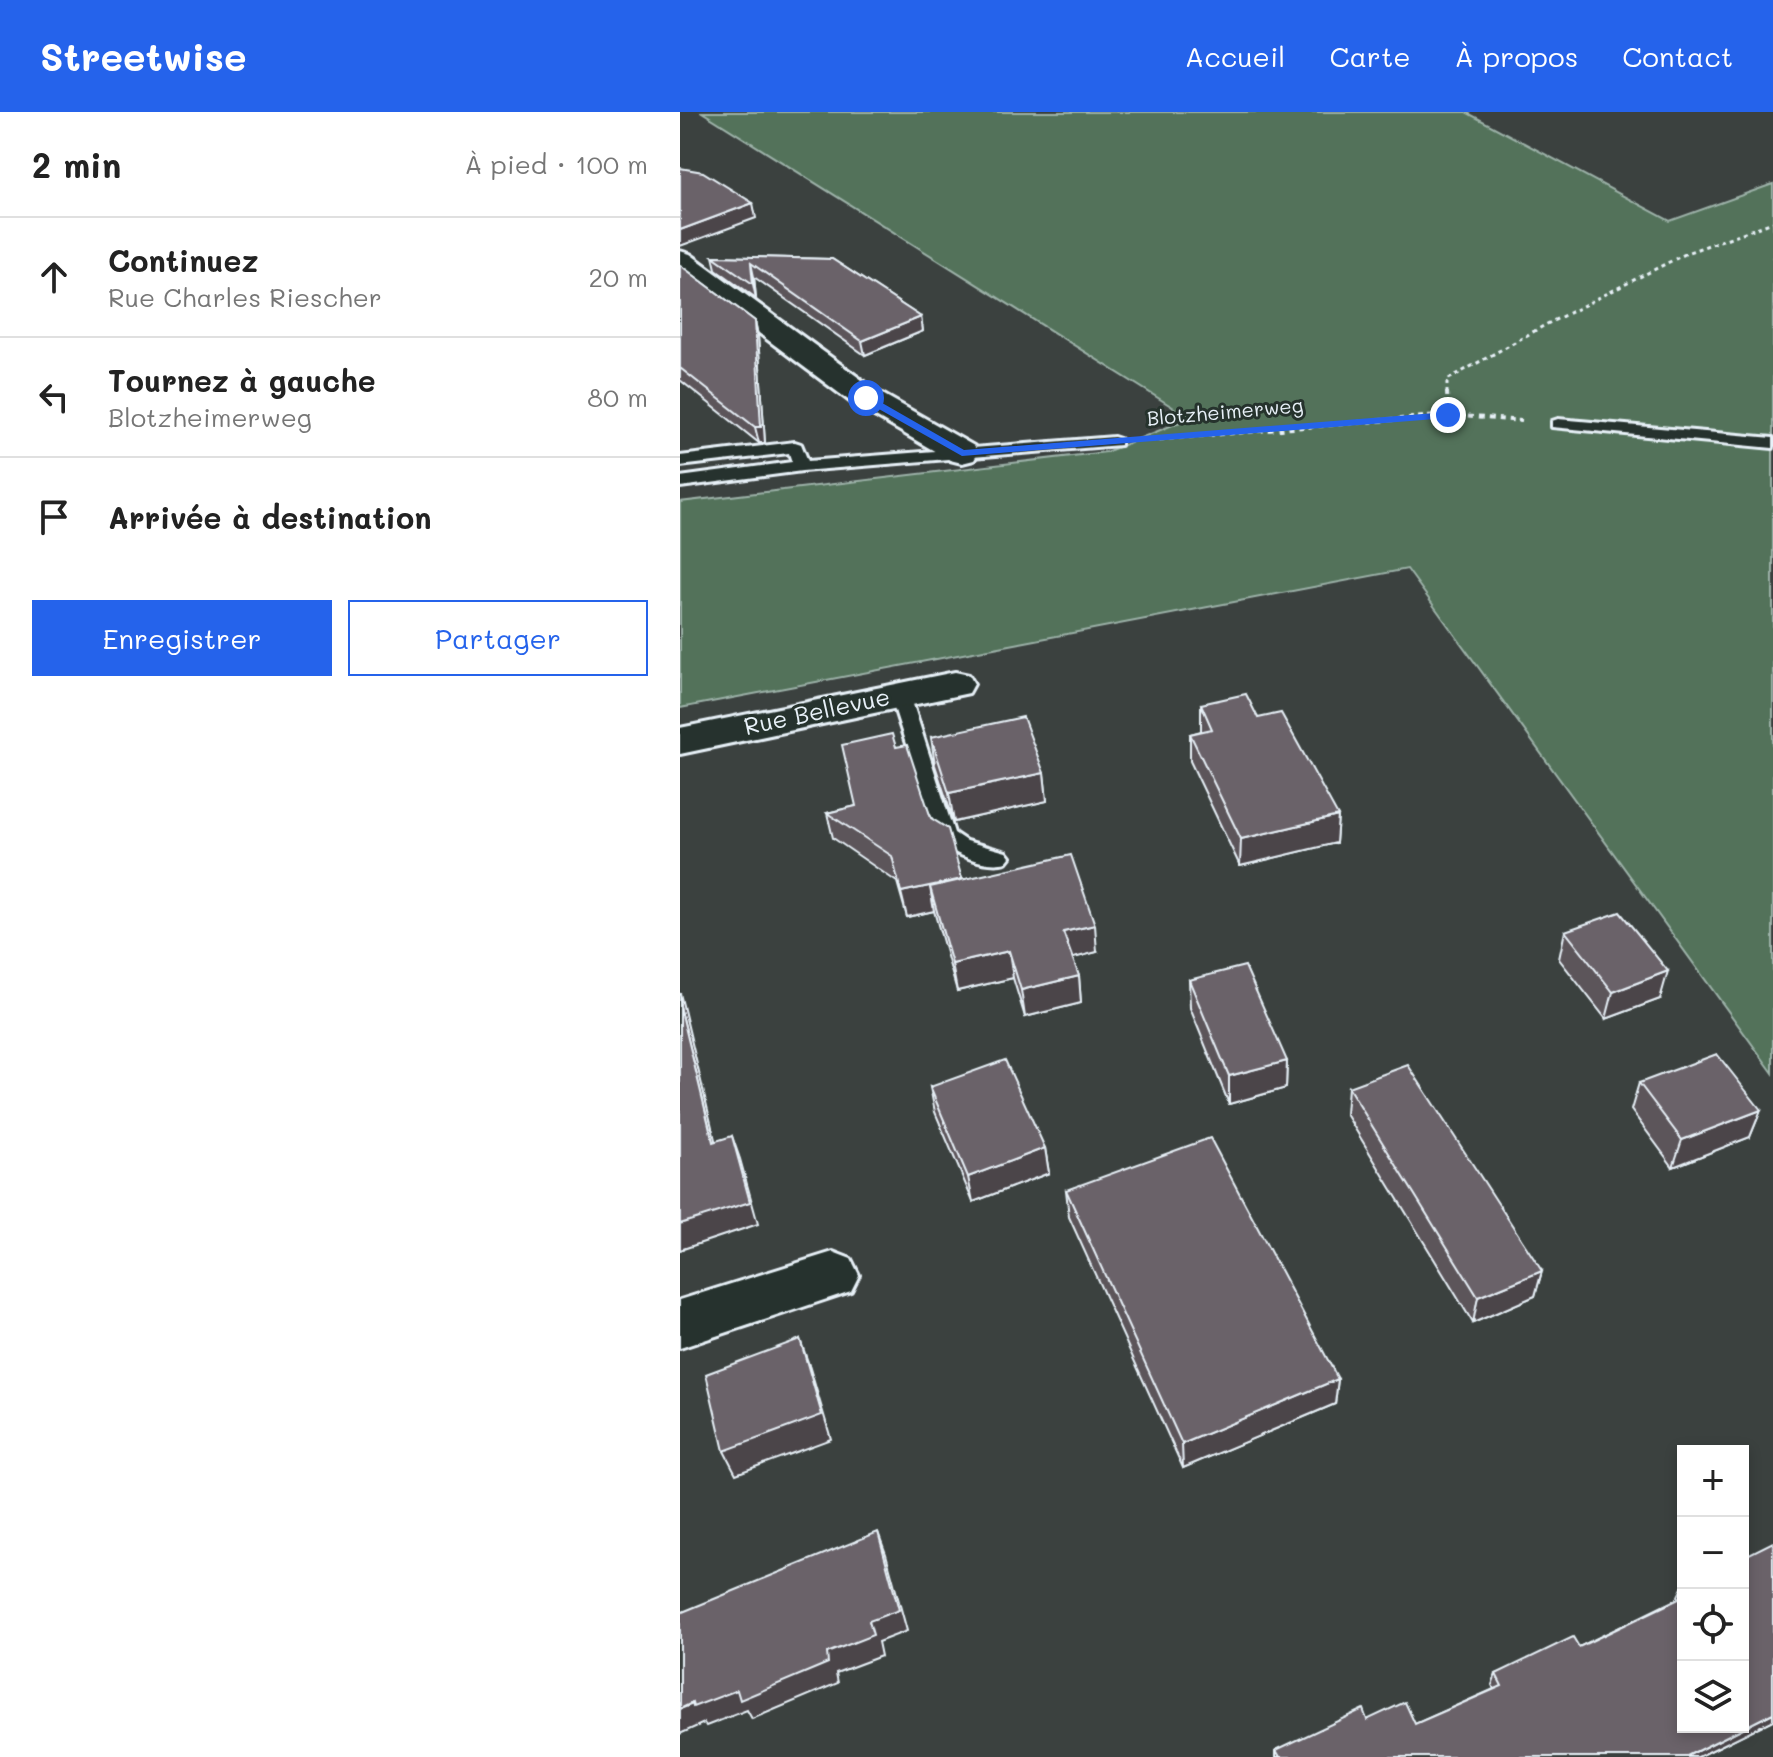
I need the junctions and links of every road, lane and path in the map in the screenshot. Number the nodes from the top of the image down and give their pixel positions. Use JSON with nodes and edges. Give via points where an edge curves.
{"nodes":[{"id":1,"x":1773,"y":222,"type":"edge"},
{"id":2,"x":680,"y":260,"type":"edge"},
{"id":3,"x":1448,"y":415,"type":"junction"},
{"id":4,"x":1558,"y":424,"type":"joint"},
{"id":5,"x":1114,"y":442,"type":"joint"},
{"id":6,"x":1773,"y":443,"type":"edge"},
{"id":7,"x":962,"y":453,"type":"junction"},
{"id":8,"x":680,"y":461,"type":"edge"},
{"id":9,"x":802,"y":466,"type":"junction"},
{"id":10,"x":680,"y":482,"type":"edge"},
{"id":11,"x":955,"y":684,"type":"dead end"},
{"id":12,"x":900,"y":695,"type":"junction"},
{"id":13,"x":680,"y":741,"type":"edge"},
{"id":14,"x":999,"y":857,"type":"dead end"},
{"id":15,"x":833,"y":1275,"type":"dead end"},
{"id":16,"x":680,"y":1324,"type":"edge"}],
"edges":[{"from":1,"to":3,"type":"path","via":[[1689,252],[1447,380]]},
{"from":2,"to":7,"type":"street","via":[[866,398]]},
{"from":3,"to":4,"type":"path","name":"Blotzheimerweg"},
{"from":3,"to":5,"type":"path","name":"Blotzheimerweg"},
{"from":4,"to":6,"type":"lane"},
{"from":5,"to":7,"type":"lane","name":"Blotzheimerweg"},
{"from":7,"to":9,"type":"lane","name":"Blotzheimerweg"},
{"from":8,"to":9,"type":"lane","via":[[795,447]]},
{"from":9,"to":10,"type":"lane","name":"Blotzheimerweg"},
{"from":11,"to":12,"type":"street","name":"Rue Bellevue"},
{"from":12,"to":13,"type":"street","name":"Rue Bellevue"},
{"from":12,"to":14,"type":"lane","via":[[945,837],[959,847]]},
{"from":15,"to":16,"type":"street"}]}
